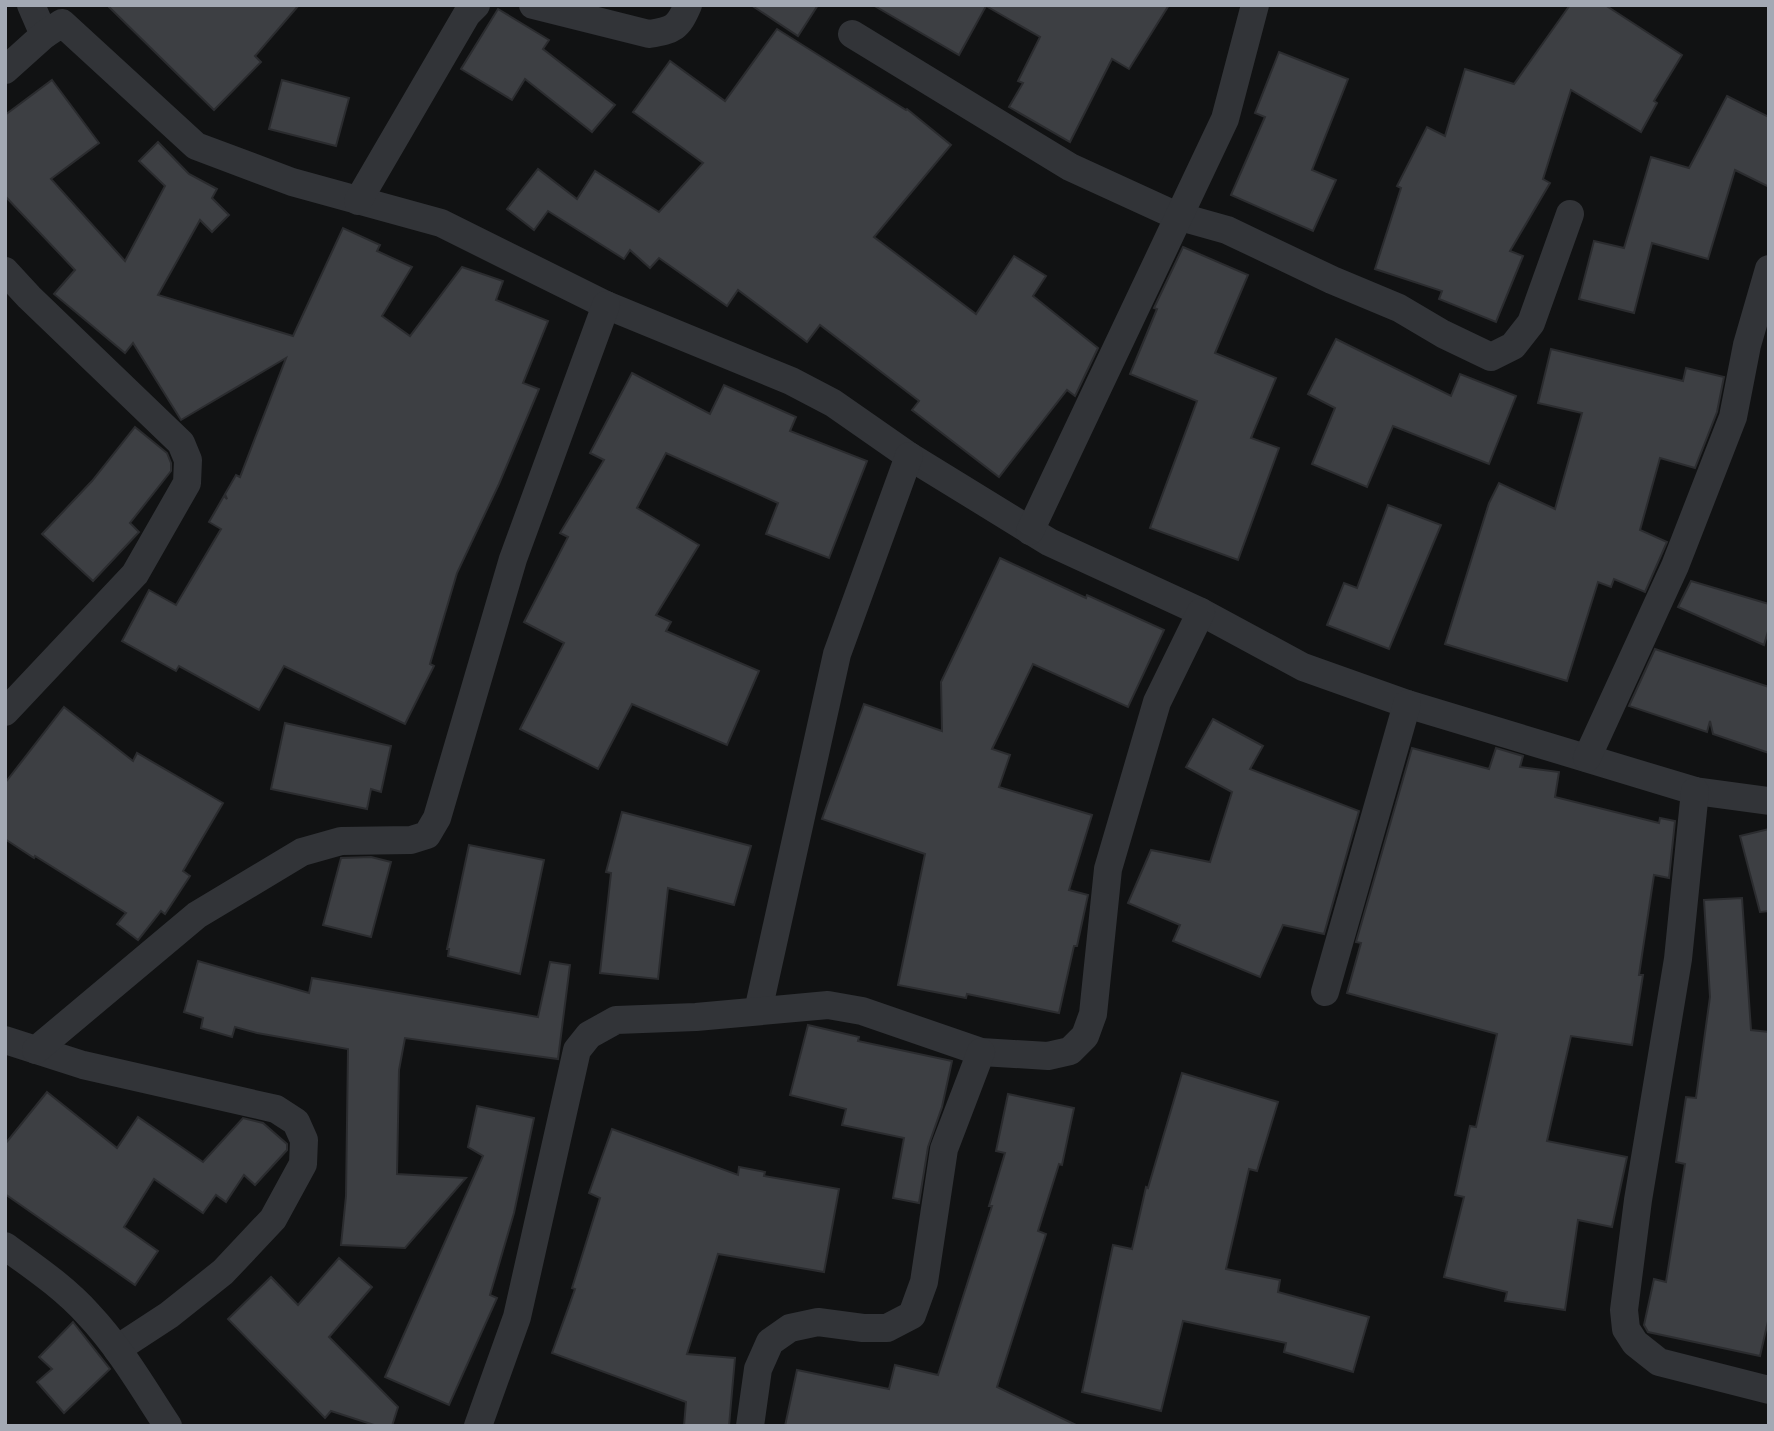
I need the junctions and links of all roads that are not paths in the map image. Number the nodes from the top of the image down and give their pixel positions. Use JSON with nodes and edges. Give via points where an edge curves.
{"nodes":[{"id":1,"x":31,"y":5,"type":"edge"},
{"id":2,"x":475,"y":5,"type":"edge"},
{"id":3,"x":533,"y":5,"type":"edge"},
{"id":4,"x":688,"y":5,"type":"edge"},
{"id":5,"x":1255,"y":5,"type":"edge"},
{"id":6,"x":61,"y":21,"type":"edge"},
{"id":7,"x":852,"y":34,"type":"dead end"},
{"id":8,"x":5,"y":70,"type":"edge"},
{"id":9,"x":358,"y":201,"type":"junction"},
{"id":10,"x":1570,"y":214,"type":"dead end"},
{"id":11,"x":1177,"y":216,"type":"junction"},
{"id":12,"x":1769,"y":269,"type":"edge"},
{"id":13,"x":5,"y":271,"type":"edge"},
{"id":14,"x":606,"y":305,"type":"junction"},
{"id":15,"x":909,"y":456,"type":"junction"},
{"id":16,"x":1030,"y":531,"type":"junction"},
{"id":17,"x":1201,"y":612,"type":"junction"},
{"id":18,"x":1408,"y":704,"type":"junction"},
{"id":19,"x":5,"y":712,"type":"edge"},
{"id":20,"x":1587,"y":758,"type":"junction"},
{"id":21,"x":1695,"y":791,"type":"junction"},
{"id":22,"x":1769,"y":801,"type":"edge"},
{"id":23,"x":1325,"y":992,"type":"dead end"},
{"id":24,"x":758,"y":1011,"type":"junction"},
{"id":25,"x":5,"y":1040,"type":"edge"},
{"id":26,"x":36,"y":1050,"type":"junction"},
{"id":27,"x":981,"y":1052,"type":"junction"},
{"id":28,"x":5,"y":1246,"type":"edge"},
{"id":29,"x":117,"y":1349,"type":"junction"},
{"id":30,"x":1769,"y":1390,"type":"edge"},
{"id":31,"x":168,"y":1426,"type":"edge"},
{"id":32,"x":478,"y":1426,"type":"edge"},
{"id":33,"x":750,"y":1426,"type":"edge"}],
"edges":[{"from":1,"to":6,"type":"street"},
{"from":2,"to":9,"type":"street"},
{"from":3,"to":4,"type":"street","via":[[649,34],[680,24]]},
{"from":5,"to":11,"type":"street","via":[[1224,119]]},
{"from":6,"to":8,"type":"street"},
{"from":6,"to":9,"type":"street","via":[[196,146]]},
{"from":7,"to":11,"type":"street","via":[[1070,167]]},
{"from":9,"to":14,"type":"street","via":[[440,223]]},
{"from":10,"to":11,"type":"street","via":[[1531,323],[1513,346],[1491,357],[1399,308],[1227,230]]},
{"from":11,"to":16,"type":"street"},
{"from":12,"to":20,"type":"street","via":[[1733,417],[1675,566]]},
{"from":13,"to":19,"type":"street","via":[[181,443],[188,460],[187,483],[135,575]]},
{"from":14,"to":15,"type":"street","via":[[791,381]]},
{"from":14,"to":26,"type":"street","via":[[513,558],[437,818],[427,835],[411,840],[341,841],[302,852],[197,915]]},
{"from":15,"to":16,"type":"street"},
{"from":15,"to":24,"type":"street","via":[[837,654]]},
{"from":16,"to":17,"type":"street"},
{"from":17,"to":18,"type":"street","via":[[1303,667]]},
{"from":17,"to":27,"type":"street","via":[[1157,702],[1108,869],[1093,1014],[1085,1036],[1070,1051],[1048,1056]]},
{"from":18,"to":20,"type":"street"},
{"from":18,"to":23,"type":"street"},
{"from":20,"to":21,"type":"street"},
{"from":21,"to":22,"type":"street"},
{"from":21,"to":30,"type":"street","via":[[1678,959],[1638,1200],[1624,1310],[1626,1329],[1635,1343],[1659,1362]]},
{"from":24,"to":27,"type":"street","via":[[828,1005],[862,1010]]},
{"from":24,"to":32,"type":"street","via":[[616,1020],[589,1035],[577,1050],[517,1317]]},
{"from":25,"to":26,"type":"street"},
{"from":26,"to":29,"type":"street","via":[[83,1065],[276,1108],[296,1122],[304,1140],[303,1164],[272,1219],[223,1272]]},
{"from":27,"to":33,"type":"street","via":[[944,1149],[924,1282],[912,1315],[887,1328],[818,1322],[790,1328],[769,1342],[758,1369]]},
{"from":28,"to":29,"type":"street","via":[[89,1314]]},
{"from":29,"to":31,"type":"street"}]}
